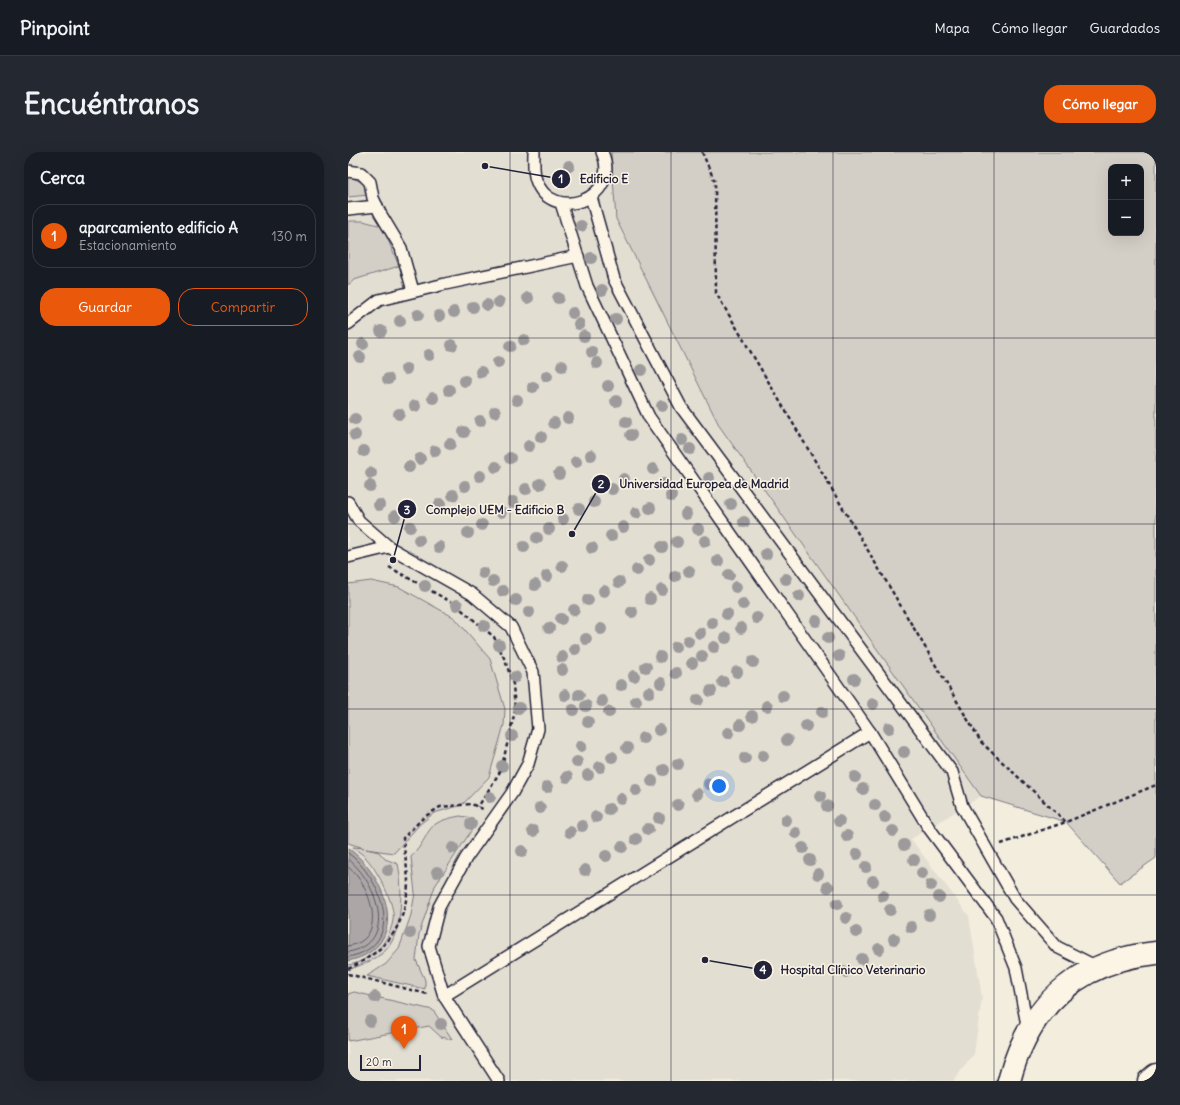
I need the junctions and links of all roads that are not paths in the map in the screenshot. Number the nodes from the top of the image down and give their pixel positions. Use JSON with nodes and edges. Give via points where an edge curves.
{"nodes":[{"id":1,"x":602,"y":152,"type":"edge"},
{"id":2,"x":536,"y":155,"type":"edge"},
{"id":3,"x":348,"y":171,"type":"edge"},
{"id":4,"x":591,"y":197,"type":"junction"},
{"id":5,"x":561,"y":203,"type":"junction"},
{"id":6,"x":377,"y":206,"type":"junction"},
{"id":7,"x":348,"y":209,"type":"edge"},
{"id":8,"x":578,"y":256,"type":"junction"},
{"id":9,"x":413,"y":291,"type":"junction"},
{"id":10,"x":348,"y":324,"type":"edge"},
{"id":11,"x":348,"y":502,"type":"edge"},
{"id":12,"x":389,"y":547,"type":"junction"},
{"id":13,"x":348,"y":557,"type":"edge"},
{"id":14,"x":870,"y":732,"type":"junction"},
{"id":15,"x":1156,"y":953,"type":"edge"},
{"id":16,"x":1097,"y":967,"type":"junction"},
{"id":17,"x":444,"y":996,"type":"junction"},
{"id":18,"x":1028,"y":1030,"type":"junction"},
{"id":19,"x":1156,"y":1075,"type":"edge"},
{"id":20,"x":499,"y":1081,"type":"edge"},
{"id":21,"x":1009,"y":1081,"type":"edge"},
{"id":22,"x":1149,"y":1081,"type":"edge"}],
"edges":[{"from":1,"to":4,"type":"lane","via":[[606,160],[606,174],[601,187]]},
{"from":2,"to":5,"type":"lane","via":[[535,180],[545,194]]},
{"from":3,"to":6,"type":"lane","via":[[361,173],[370,182]]},
{"from":4,"to":5,"type":"lane","via":[[580,203]]},
{"from":4,"to":16,"type":"lane","via":[[614,279],[681,407],[952,772],[962,806],[1015,899],[1057,947]]},
{"from":5,"to":8,"type":"lane"},
{"from":6,"to":7,"type":"lane"},
{"from":6,"to":9,"type":"lane","via":[[401,248]]},
{"from":8,"to":9,"type":"lane"},
{"from":8,"to":14,"type":"lane","via":[[587,286],[648,417]]},
{"from":9,"to":10,"type":"lane","via":[[379,300]]},
{"from":11,"to":12,"type":"lane","via":[[359,521]]},
{"from":12,"to":13,"type":"lane"},
{"from":12,"to":17,"type":"lane","via":[[472,594],[511,627],[533,672],[538,729],[528,764],[512,793],[466,858],[439,907],[429,946]]},
{"from":14,"to":17,"type":"lane"},
{"from":14,"to":18,"type":"lane","via":[[929,828],[996,918],[1016,968]]},
{"from":15,"to":16,"type":"main road","via":[[1131,956]]},
{"from":16,"to":18,"type":"main road","via":[[1070,983],[1047,1005]]},
{"from":17,"to":20,"type":"lane"},
{"from":18,"to":21,"type":"main road","via":[[1016,1056]]},
{"from":19,"to":22,"type":"main road"}]}
